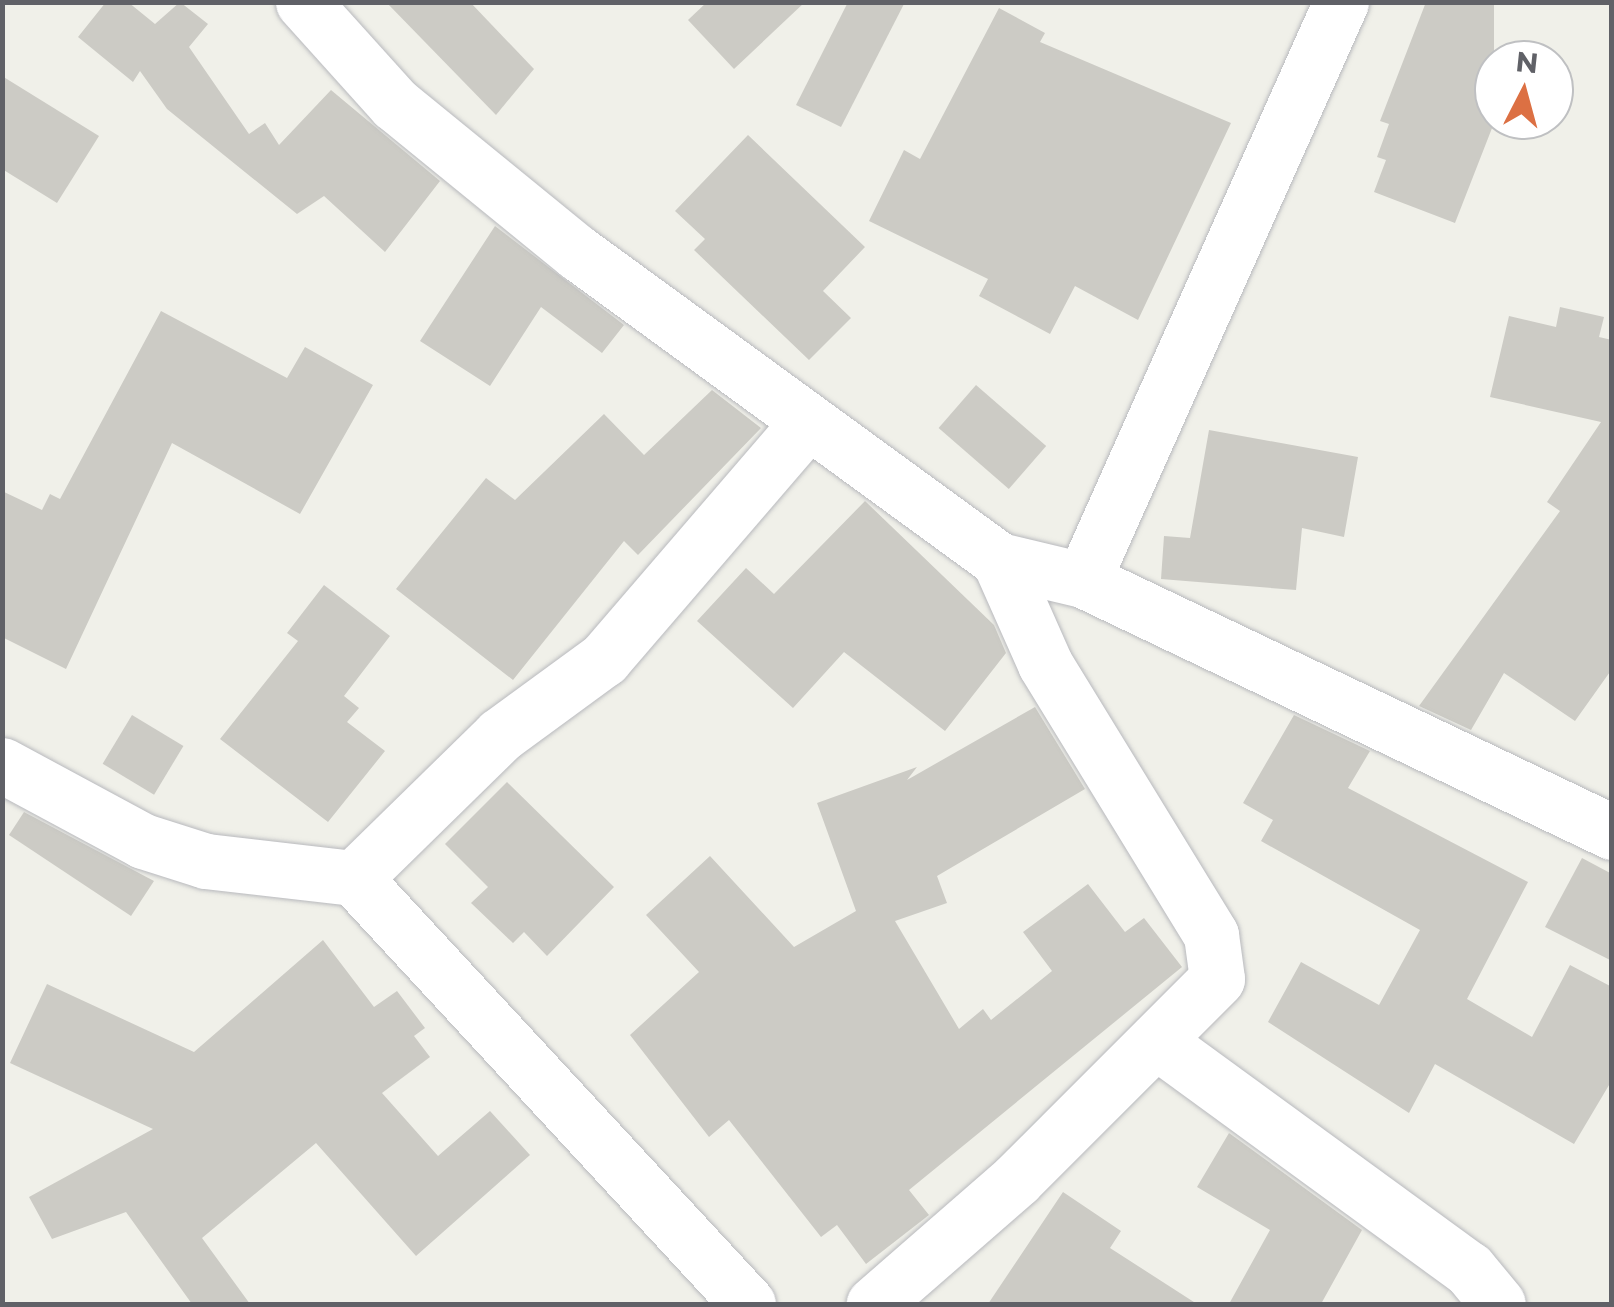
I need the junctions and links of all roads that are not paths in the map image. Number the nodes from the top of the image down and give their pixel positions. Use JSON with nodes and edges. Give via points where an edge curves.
{"nodes":[{"id":1,"x":304,"y":2,"type":"edge"},
{"id":2,"x":1341,"y":2,"type":"edge"},
{"id":3,"x":806,"y":424,"type":"junction"},
{"id":4,"x":999,"y":560,"type":"junction"},
{"id":5,"x":1084,"y":580,"type":"junction"},
{"id":6,"x":2,"y":765,"type":"edge"},
{"id":7,"x":1609,"y":824,"type":"edge"},
{"id":8,"x":354,"y":878,"type":"junction"},
{"id":9,"x":1156,"y":1041,"type":"junction"},
{"id":10,"x":748,"y":1304,"type":"edge"},
{"id":11,"x":874,"y":1304,"type":"edge"},
{"id":12,"x":1498,"y":1304,"type":"edge"}],
"edges":[{"from":1,"to":3,"type":"street","via":[[394,104]]},
{"from":2,"to":5,"type":"street"},
{"from":3,"to":4,"type":"street"},
{"from":3,"to":8,"type":"street","via":[[604,660],[500,735]]},
{"from":4,"to":5,"type":"street"},
{"from":4,"to":9,"type":"street","via":[[1045,664],[1211,935],[1217,979]]},
{"from":5,"to":7,"type":"street"},
{"from":6,"to":8,"type":"street","via":[[190,856]]},
{"from":8,"to":10,"type":"street"},
{"from":9,"to":11,"type":"street"},
{"from":9,"to":12,"type":"street","via":[[1469,1269]]}]}
